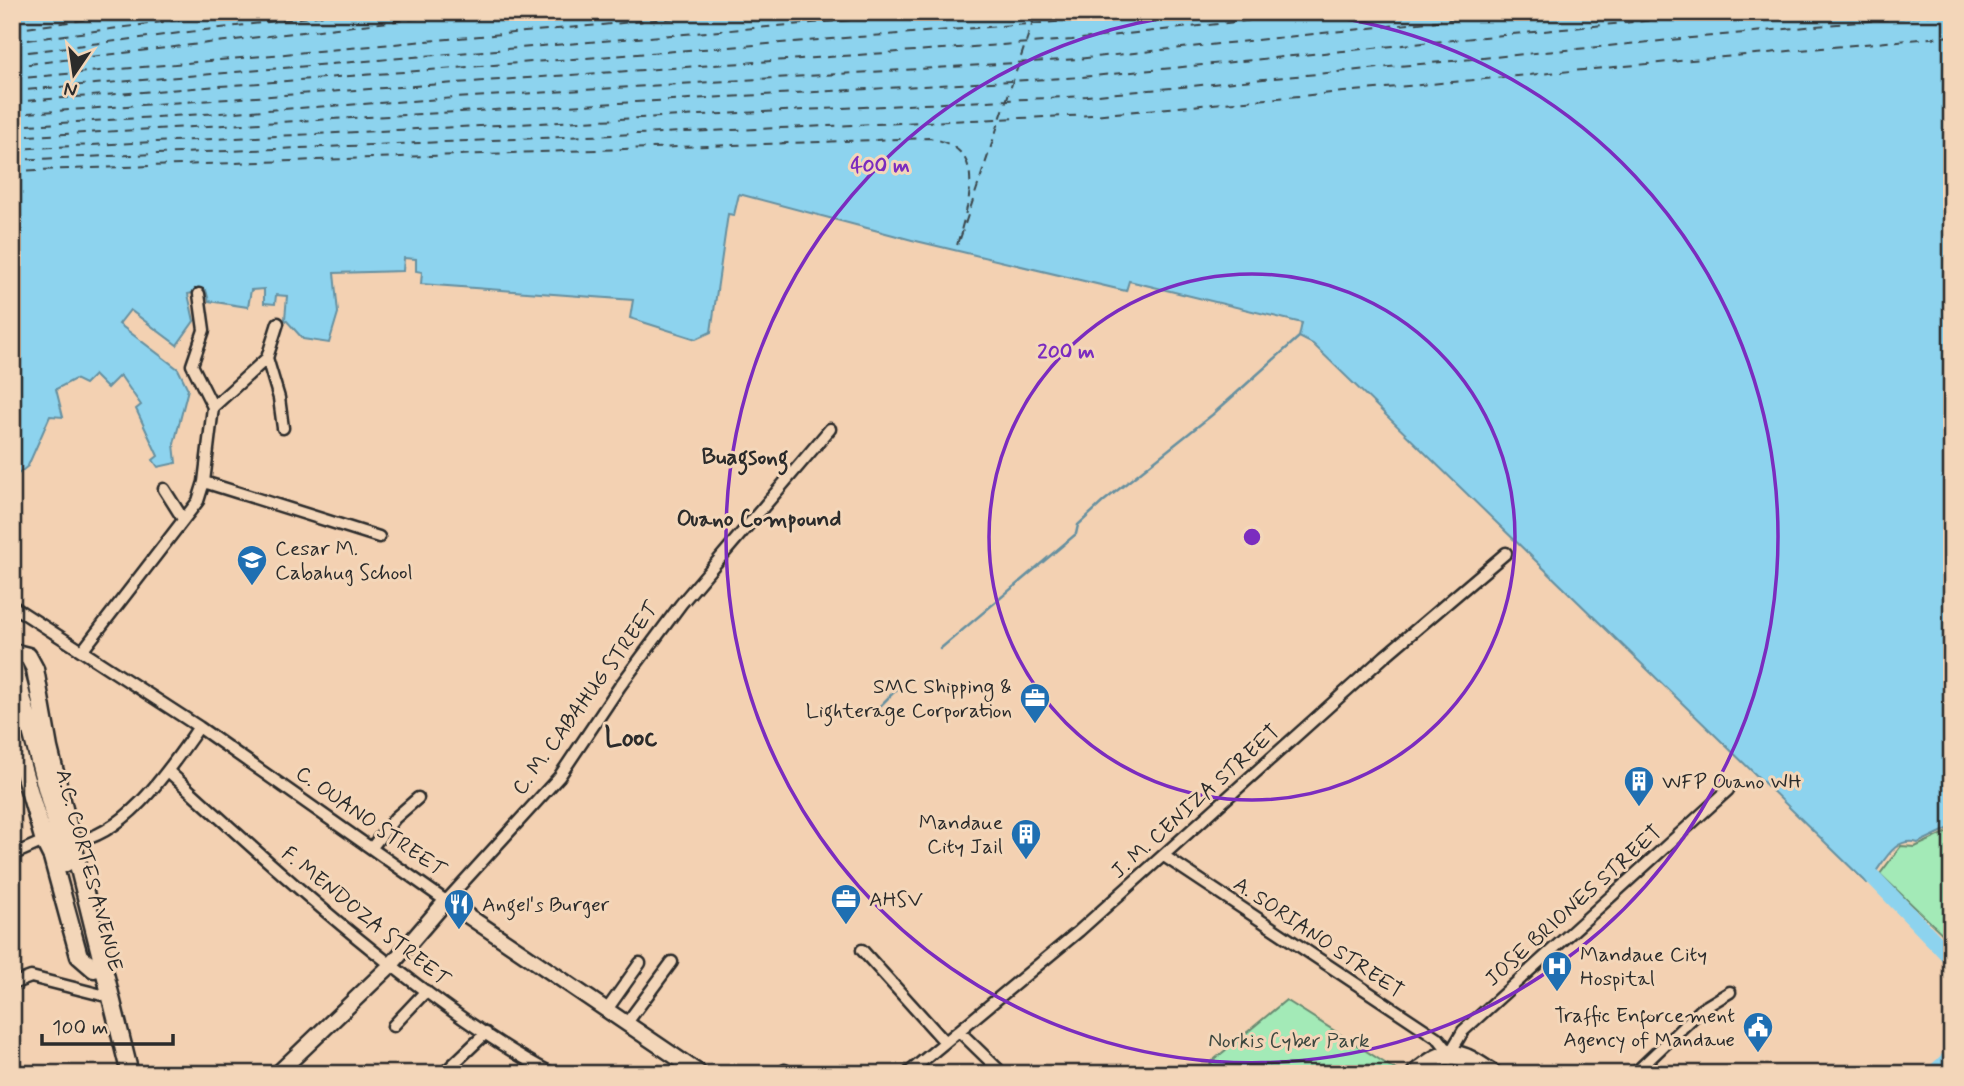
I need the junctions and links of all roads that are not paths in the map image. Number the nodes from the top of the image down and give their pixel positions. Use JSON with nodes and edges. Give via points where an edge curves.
{"nodes":[{"id":1,"x":200,"y":294,"type":"dead end"},
{"id":2,"x":278,"y":323,"type":"dead end"},
{"id":3,"x":267,"y":358,"type":"junction"},
{"id":4,"x":213,"y":407,"type":"junction"},
{"id":5,"x":283,"y":428,"type":"dead end"},
{"id":6,"x":830,"y":429,"type":"dead end"},
{"id":7,"x":204,"y":482,"type":"junction"},
{"id":8,"x":164,"y":489,"type":"dead end"},
{"id":9,"x":183,"y":519,"type":"junction"},
{"id":10,"x":379,"y":537,"type":"dead end"},
{"id":11,"x":1506,"y":552,"type":"dead end"},
{"id":12,"x":14,"y":607,"type":"dead end"},
{"id":13,"x":83,"y":650,"type":"junction"},
{"id":14,"x":12,"y":652,"type":"edge"},
{"id":15,"x":12,"y":659,"type":"edge"},
{"id":16,"x":199,"y":727,"type":"junction"},
{"id":17,"x":12,"y":732,"type":"edge"},
{"id":18,"x":167,"y":771,"type":"junction"},
{"id":19,"x":1728,"y":790,"type":"dead end"},
{"id":20,"x":418,"y":798,"type":"dead end"},
{"id":21,"x":72,"y":842,"type":"junction"},
{"id":22,"x":38,"y":844,"type":"junction"},
{"id":23,"x":373,"y":846,"type":"junction"},
{"id":24,"x":12,"y":855,"type":"edge"},
{"id":25,"x":1164,"y":856,"type":"junction"},
{"id":26,"x":446,"y":901,"type":"junction"},
{"id":27,"x":862,"y":950,"type":"dead end"},
{"id":28,"x":672,"y":962,"type":"dead end"},
{"id":29,"x":640,"y":963,"type":"dead end"},
{"id":30,"x":391,"y":965,"type":"junction"},
{"id":31,"x":94,"y":969,"type":"junction"},
{"id":32,"x":12,"y":984,"type":"edge"},
{"id":33,"x":426,"y":992,"type":"junction"},
{"id":34,"x":1730,"y":992,"type":"dead end"},
{"id":35,"x":102,"y":995,"type":"junction"},
{"id":36,"x":606,"y":1011,"type":"junction"},
{"id":37,"x":626,"y":1024,"type":"junction"},
{"id":38,"x":393,"y":1026,"type":"dead end"},
{"id":39,"x":958,"y":1031,"type":"junction"},
{"id":40,"x":486,"y":1033,"type":"junction"},
{"id":41,"x":945,"y":1042,"type":"junction"},
{"id":42,"x":1450,"y":1053,"type":"junction"},
{"id":43,"x":998,"y":1069,"type":"dead end"},
{"id":44,"x":122,"y":1074,"type":"edge"},
{"id":45,"x":130,"y":1074,"type":"edge"},
{"id":46,"x":277,"y":1074,"type":"edge"},
{"id":47,"x":443,"y":1074,"type":"edge"},
{"id":48,"x":553,"y":1074,"type":"edge"},
{"id":49,"x":701,"y":1074,"type":"edge"},
{"id":50,"x":907,"y":1074,"type":"edge"},
{"id":51,"x":1416,"y":1074,"type":"edge"},
{"id":52,"x":1492,"y":1074,"type":"edge"},
{"id":53,"x":1634,"y":1074,"type":"edge"}],
"edges":[{"from":1,"to":4,"type":"street","via":[[204,330],[192,365]]},
{"from":2,"to":3,"type":"street"},
{"from":3,"to":4,"type":"street"},
{"from":3,"to":5,"type":"street"},
{"from":4,"to":7,"type":"street"},
{"from":6,"to":26,"type":"street","name":"C. M. CABAHUG STREET","via":[[681,604],[559,778]]},
{"from":7,"to":9,"type":"street","via":[[198,501]]},
{"from":7,"to":10,"type":"street"},
{"from":8,"to":9,"type":"street"},
{"from":9,"to":13,"type":"street"},
{"from":11,"to":25,"type":"street","name":"J. M. CENIZA STREET"},
{"from":12,"to":13,"type":"street","name":"C. OUANO STREET"},
{"from":13,"to":16,"type":"street","name":"C. OUANO STREET"},
{"from":14,"to":21,"type":"main road","via":[[25,654],[34,665]]},
{"from":15,"to":31,"type":"main road","name":"A.C. CORTES AVENUE"},
{"from":16,"to":18,"type":"street"},
{"from":16,"to":23,"type":"street","name":"C. OUANO STREET"},
{"from":17,"to":22,"type":"main road"},
{"from":18,"to":21,"type":"street","via":[[118,824]]},
{"from":18,"to":30,"type":"street","name":"F. MENDOZA STREET"},
{"from":19,"to":42,"type":"street","name":"JOSE BRIONES STREET","via":[[1463,1031]]},
{"from":20,"to":23,"type":"street"},
{"from":21,"to":45,"type":"main road"},
{"from":22,"to":24,"type":"street"},
{"from":22,"to":31,"type":"main road","via":[[52,857],[79,956]]},
{"from":23,"to":26,"type":"street","name":"C. OUANO STREET"},
{"from":25,"to":39,"type":"street","name":"J. M. CENIZA STREET"},
{"from":25,"to":42,"type":"street","name":"A. SORIANO STREET","via":[[1439,1039]]},
{"from":26,"to":30,"type":"street","name":"C. M. CABAHUG STREET"},
{"from":26,"to":36,"type":"street","name":"C. OUANO STREET"},
{"from":27,"to":41,"type":"street"},
{"from":28,"to":37,"type":"street"},
{"from":29,"to":36,"type":"street"},
{"from":30,"to":33,"type":"street","name":"F. MENDOZA STREET"},
{"from":30,"to":46,"type":"street","name":"C. M. CABAHUG STREET"},
{"from":31,"to":35,"type":"main road","name":"A.C. CORTES AVENUE"},
{"from":32,"to":35,"type":"street","via":[[31,976]]},
{"from":33,"to":38,"type":"street"},
{"from":33,"to":40,"type":"street","name":"F. MENDOZA STREET"},
{"from":34,"to":53,"type":"street","via":[[1702,1009]]},
{"from":35,"to":44,"type":"main road","name":"A.C. CORTES AVENUE"},
{"from":36,"to":37,"type":"street","name":"C. OUANO STREET"},
{"from":37,"to":49,"type":"street","name":"C. OUANO STREET"},
{"from":39,"to":41,"type":"street","name":"J. M. CENIZA STREET"},
{"from":39,"to":43,"type":"street"},
{"from":40,"to":47,"type":"street"},
{"from":40,"to":48,"type":"street","name":"F. MENDOZA STREET","via":[[519,1058]]},
{"from":41,"to":50,"type":"street","name":"J. M. CENIZA STREET"},
{"from":42,"to":51,"type":"highway"},
{"from":42,"to":52,"type":"highway","via":[[1468,1057]]}]}
